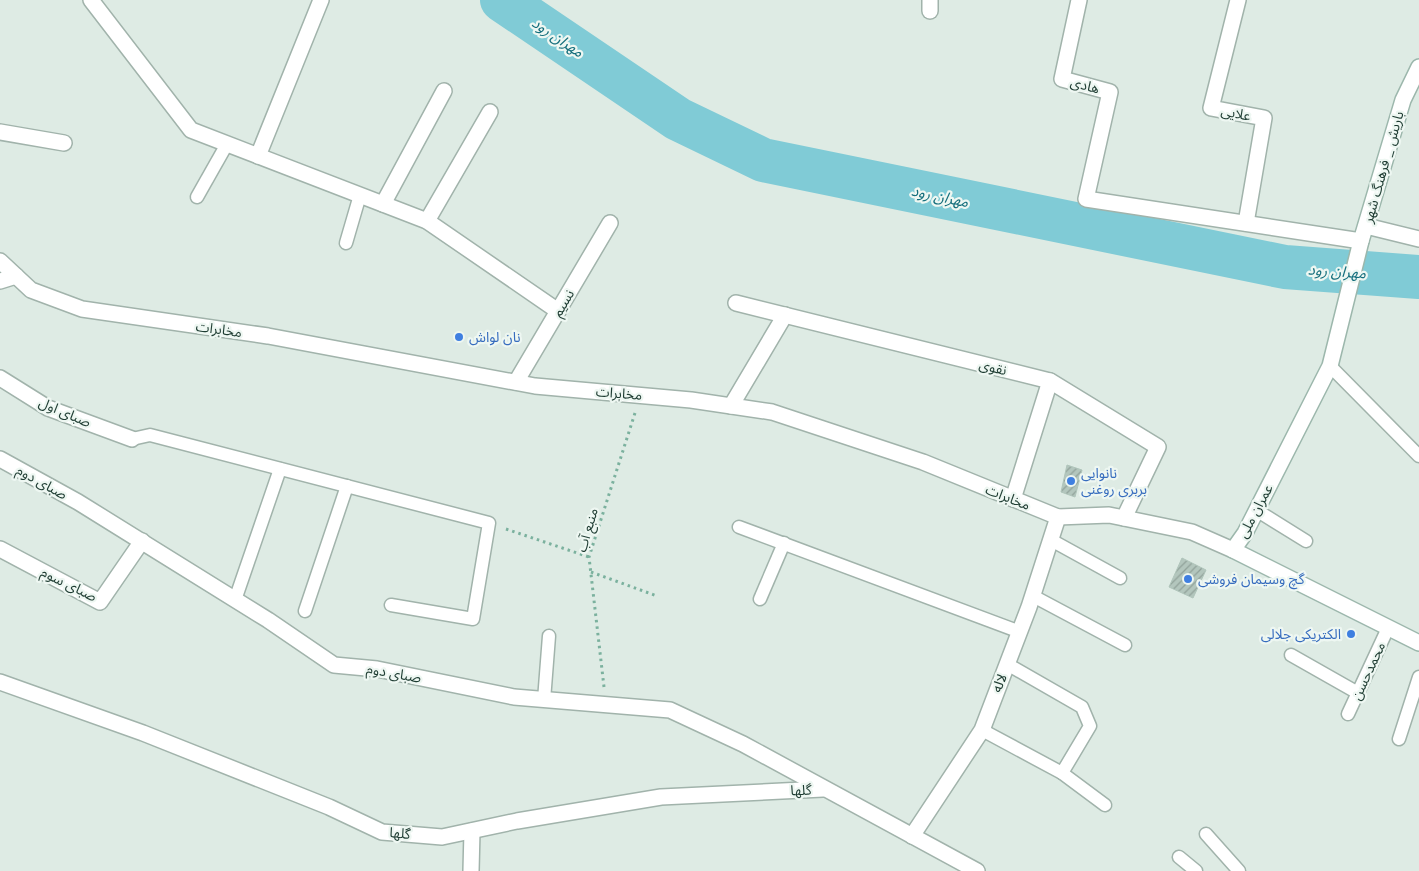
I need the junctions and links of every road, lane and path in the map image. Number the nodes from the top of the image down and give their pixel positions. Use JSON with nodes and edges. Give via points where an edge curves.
{"nodes":[{"id":1,"x":91,"y":0,"type":"edge"},
{"id":2,"x":321,"y":0,"type":"edge"},
{"id":3,"x":1079,"y":0,"type":"edge"},
{"id":4,"x":1238,"y":0,"type":"edge"},
{"id":5,"x":1419,"y":67,"type":"edge"},
{"id":6,"x":444,"y":91,"type":"dead end"},
{"id":7,"x":490,"y":112,"type":"dead end"},
{"id":8,"x":0,"y":132,"type":"edge"},
{"id":9,"x":64,"y":144,"type":"dead end"},
{"id":10,"x":227,"y":144,"type":"junction"},
{"id":11,"x":258,"y":156,"type":"junction"},
{"id":12,"x":360,"y":195,"type":"junction"},
{"id":13,"x":197,"y":197,"type":"dead end"},
{"id":14,"x":383,"y":204,"type":"junction"},
{"id":15,"x":427,"y":221,"type":"junction"},
{"id":16,"x":610,"y":224,"type":"dead end"},
{"id":17,"x":1246,"y":224,"type":"junction"},
{"id":18,"x":1366,"y":226,"type":"junction"},
{"id":19,"x":1419,"y":239,"type":"edge"},
{"id":20,"x":1361,"y":241,"type":"junction"},
{"id":21,"x":346,"y":243,"type":"dead end"},
{"id":22,"x":0,"y":261,"type":"edge"},
{"id":23,"x":16,"y":276,"type":"junction"},
{"id":24,"x":0,"y":281,"type":"edge"},
{"id":25,"x":736,"y":303,"type":"dead end"},
{"id":26,"x":558,"y":310,"type":"junction"},
{"id":27,"x":785,"y":316,"type":"junction"},
{"id":28,"x":1330,"y":366,"type":"junction"},
{"id":29,"x":0,"y":378,"type":"edge"},
{"id":30,"x":1050,"y":381,"type":"junction"},
{"id":31,"x":516,"y":382,"type":"junction"},
{"id":32,"x":640,"y":395,"type":"junction"},
{"id":33,"x":731,"y":406,"type":"junction"},
{"id":34,"x":132,"y":439,"type":"joint"},
{"id":35,"x":1419,"y":456,"type":"edge"},
{"id":36,"x":0,"y":459,"type":"edge"},
{"id":37,"x":280,"y":469,"type":"junction"},
{"id":38,"x":347,"y":486,"type":"junction"},
{"id":39,"x":1013,"y":499,"type":"junction"},
{"id":40,"x":1256,"y":510,"type":"junction"},
{"id":41,"x":1058,"y":517,"type":"junction"},
{"id":42,"x":1124,"y":518,"type":"junction"},
{"id":43,"x":489,"y":523,"type":"junction"},
{"id":44,"x":740,"y":527,"type":"dead end"},
{"id":45,"x":1051,"y":540,"type":"junction"},
{"id":46,"x":142,"y":541,"type":"junction"},
{"id":47,"x":1306,"y":541,"type":"dead end"},
{"id":48,"x":784,"y":543,"type":"junction"},
{"id":49,"x":0,"y":549,"type":"edge"},
{"id":50,"x":1233,"y":550,"type":"junction"},
{"id":51,"x":590,"y":557,"type":"junction"},
{"id":52,"x":591,"y":572,"type":"junction"},
{"id":53,"x":1120,"y":578,"type":"dead end"},
{"id":54,"x":657,"y":596,"type":"dead end"},
{"id":55,"x":1033,"y":596,"type":"junction"},
{"id":56,"x":760,"y":599,"type":"dead end"},
{"id":57,"x":235,"y":600,"type":"junction"},
{"id":58,"x":391,"y":605,"type":"dead end"},
{"id":59,"x":305,"y":611,"type":"dead end"},
{"id":60,"x":1388,"y":628,"type":"junction"},
{"id":61,"x":1020,"y":632,"type":"junction"},
{"id":62,"x":549,"y":636,"type":"dead end"},
{"id":63,"x":1419,"y":643,"type":"edge"},
{"id":64,"x":1125,"y":645,"type":"dead end"},
{"id":65,"x":1291,"y":655,"type":"dead end"},
{"id":66,"x":1007,"y":664,"type":"junction"},
{"id":67,"x":1419,"y":677,"type":"edge"},
{"id":68,"x":0,"y":682,"type":"edge"},
{"id":69,"x":1358,"y":693,"type":"junction"},
{"id":70,"x":544,"y":700,"type":"junction"},
{"id":71,"x":606,"y":705,"type":"junction"},
{"id":72,"x":1348,"y":714,"type":"dead end"},
{"id":73,"x":982,"y":730,"type":"junction"},
{"id":74,"x":1399,"y":739,"type":"dead end"},
{"id":75,"x":1062,"y":773,"type":"junction"},
{"id":76,"x":825,"y":789,"type":"junction"},
{"id":77,"x":1105,"y":805,"type":"dead end"},
{"id":78,"x":472,"y":830,"type":"junction"},
{"id":79,"x":1206,"y":834,"type":"dead end"},
{"id":80,"x":912,"y":836,"type":"junction"},
{"id":81,"x":1179,"y":857,"type":"dead end"},
{"id":82,"x":472,"y":871,"type":"edge"},
{"id":83,"x":977,"y":871,"type":"edge"},
{"id":84,"x":1196,"y":871,"type":"edge"},
{"id":85,"x":1240,"y":871,"type":"edge"}],
"edges":[{"from":1,"to":10,"type":"street","via":[[191,130]]},
{"from":2,"to":11,"type":"street"},
{"from":3,"to":17,"type":"street","name":"هادی","via":[[1062,79],[1110,92],[1086,199]]},
{"from":4,"to":17,"type":"street","name":"علایی","via":[[1211,108],[1264,118]]},
{"from":5,"to":18,"type":"street","name":"باریش _ فرهنگ شهر","via":[[1403,100]]},
{"from":6,"to":14,"type":"street"},
{"from":7,"to":15,"type":"street"},
{"from":8,"to":9,"type":"street"},
{"from":10,"to":11,"type":"street"},
{"from":10,"to":13,"type":"lane"},
{"from":11,"to":12,"type":"street"},
{"from":12,"to":14,"type":"street"},
{"from":12,"to":21,"type":"lane"},
{"from":14,"to":15,"type":"street"},
{"from":15,"to":26,"type":"street"},
{"from":16,"to":26,"type":"street","name":"نسیم"},
{"from":17,"to":20,"type":"street"},
{"from":18,"to":19,"type":"street"},
{"from":18,"to":20,"type":"street","name":"باریش _ فرهنگ شهر"},
{"from":20,"to":28,"type":"street","name":"باریش _ فرهنگ شهر"},
{"from":22,"to":23,"type":"street","name":"مخابرات"},
{"from":23,"to":24,"type":"street"},
{"from":23,"to":31,"type":"street","name":"مخابرات","via":[[32,290],[82,309],[268,336]]},
{"from":25,"to":27,"type":"street","name":"نقوی"},
{"from":26,"to":31,"type":"street","name":"نسیم"},
{"from":27,"to":30,"type":"street","name":"نقوی"},
{"from":27,"to":33,"type":"street"},
{"from":28,"to":35,"type":"lane"},
{"from":28,"to":40,"type":"street","name":"عمران ملی"},
{"from":29,"to":34,"type":"street","name":"صبای اول","via":[[48,408]]},
{"from":30,"to":39,"type":"street"},
{"from":30,"to":42,"type":"street","name":"نقوی","via":[[1158,447]]},
{"from":31,"to":32,"type":"street","name":"مخابرات"},
{"from":32,"to":33,"type":"street","name":"مخابرات"},
{"from":32,"to":51,"type":"path","name":"منبع آب"},
{"from":33,"to":39,"type":"street","name":"مخابرات","via":[[772,412],[923,462]]},
{"from":34,"to":37,"type":"lane","via":[[150,435]]},
{"from":36,"to":46,"type":"street","name":"صبای دوم"},
{"from":37,"to":38,"type":"lane"},
{"from":37,"to":57,"type":"lane"},
{"from":38,"to":43,"type":"lane"},
{"from":38,"to":59,"type":"lane"},
{"from":39,"to":41,"type":"street","name":"مخابرات"},
{"from":40,"to":47,"type":"lane"},
{"from":40,"to":50,"type":"street","name":"عمران ملی"},
{"from":41,"to":42,"type":"street","name":"مخابرات","via":[[1109,515]]},
{"from":41,"to":45,"type":"street","name":"لاله"},
{"from":42,"to":50,"type":"street","name":"مخابرات","via":[[1192,532]]},
{"from":43,"to":51,"type":"path"},
{"from":43,"to":58,"type":"lane","via":[[473,619]]},
{"from":44,"to":48,"type":"lane"},
{"from":45,"to":53,"type":"lane"},
{"from":45,"to":55,"type":"street","name":"لاله"},
{"from":46,"to":49,"type":"street","name":"صبای سوم","via":[[100,602]]},
{"from":46,"to":57,"type":"street","name":"صبای دوم"},
{"from":48,"to":56,"type":"lane"},
{"from":48,"to":61,"type":"lane"},
{"from":50,"to":60,"type":"street","name":"عمران ملی"},
{"from":51,"to":52,"type":"path","name":"منبع آب"},
{"from":52,"to":54,"type":"path"},
{"from":52,"to":71,"type":"path","name":"منبع آب"},
{"from":55,"to":61,"type":"street","name":"لاله"},
{"from":55,"to":64,"type":"lane"},
{"from":57,"to":70,"type":"street","name":"صبای دوم","via":[[334,665],[377,669],[514,697]]},
{"from":60,"to":63,"type":"street","name":"عمران ملی"},
{"from":60,"to":69,"type":"lane","name":"محمدحسن"},
{"from":61,"to":66,"type":"street","name":"لاله"},
{"from":62,"to":70,"type":"lane"},
{"from":65,"to":69,"type":"lane"},
{"from":66,"to":73,"type":"street","name":"لاله"},
{"from":66,"to":75,"type":"lane","via":[[1082,707],[1090,726]]},
{"from":67,"to":74,"type":"lane"},
{"from":68,"to":78,"type":"street","name":"گلها","via":[[143,733],[329,807],[382,832],[442,837]]},
{"from":69,"to":72,"type":"lane","name":"محمدحسن"},
{"from":70,"to":71,"type":"street","name":"صبای دوم"},
{"from":71,"to":76,"type":"street","name":"صبای دوم","via":[[670,710],[743,744]]},
{"from":73,"to":75,"type":"lane"},
{"from":73,"to":80,"type":"street","name":"لاله"},
{"from":75,"to":77,"type":"lane"},
{"from":76,"to":78,"type":"street","name":"گلها","via":[[661,797]]},
{"from":76,"to":80,"type":"street","name":"صبای دوم"},
{"from":78,"to":82,"type":"street"},
{"from":79,"to":85,"type":"lane"},
{"from":80,"to":83,"type":"street","name":"صبای دوم"},
{"from":81,"to":84,"type":"lane"}]}
